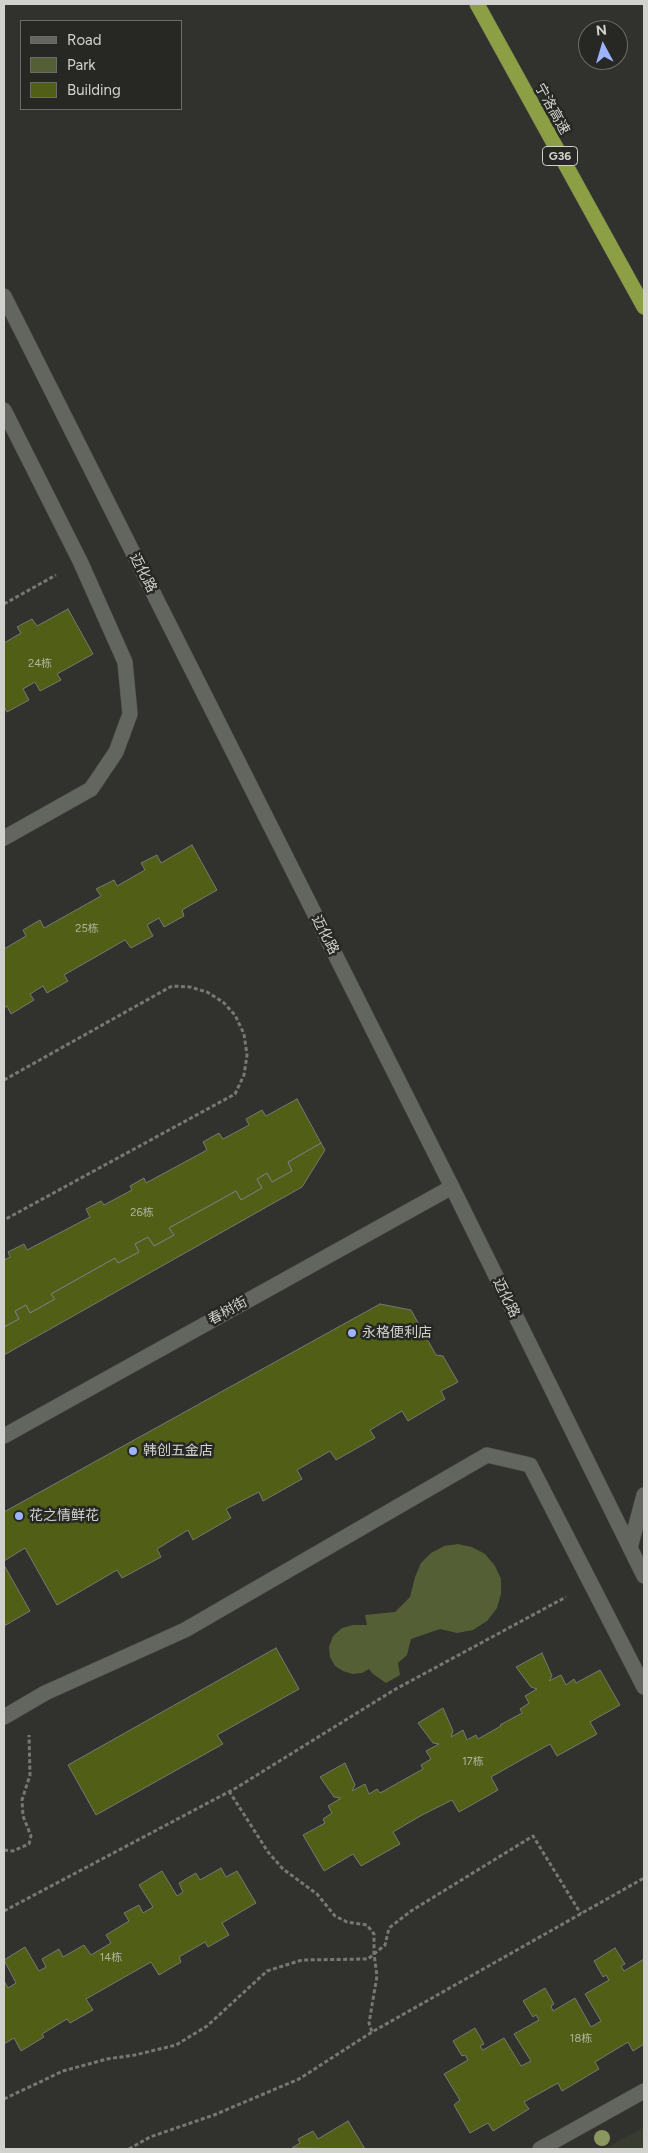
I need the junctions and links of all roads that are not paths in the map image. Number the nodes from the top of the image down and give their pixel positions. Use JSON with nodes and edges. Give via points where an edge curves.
{"nodes":[{"id":1,"x":477,"y":4,"type":"edge"},
{"id":2,"x":4,"y":296,"type":"edge"},
{"id":3,"x":644,"y":307,"type":"edge"},
{"id":4,"x":4,"y":410,"type":"edge"},
{"id":5,"x":4,"y":838,"type":"edge"},
{"id":6,"x":452,"y":1187,"type":"junction"},
{"id":7,"x":4,"y":1436,"type":"edge"},
{"id":8,"x":644,"y":1495,"type":"edge"},
{"id":9,"x":630,"y":1548,"type":"junction"},
{"id":10,"x":644,"y":1576,"type":"edge"},
{"id":11,"x":644,"y":1687,"type":"edge"},
{"id":12,"x":10,"y":1714,"type":"edge"},
{"id":13,"x":644,"y":2091,"type":"edge"},
{"id":14,"x":540,"y":2149,"type":"edge"}],
"edges":[{"from":1,"to":3,"type":"highway","name":"宁洛高速","number":"G36"},
{"from":2,"to":6,"type":"street","name":"迈化路"},
{"from":4,"to":5,"type":"street","via":[[80,562],[125,662],[130,714],[116,752],[91,789]]},
{"from":6,"to":7,"type":"street","name":"春树街"},
{"from":6,"to":9,"type":"street","name":"迈化路"},
{"from":8,"to":9,"type":"street"},
{"from":9,"to":10,"type":"street","name":"迈化路"},
{"from":11,"to":12,"type":"street","via":[[530,1465],[488,1456],[185,1630],[45,1693]]},
{"from":13,"to":14,"type":"street"}]}
